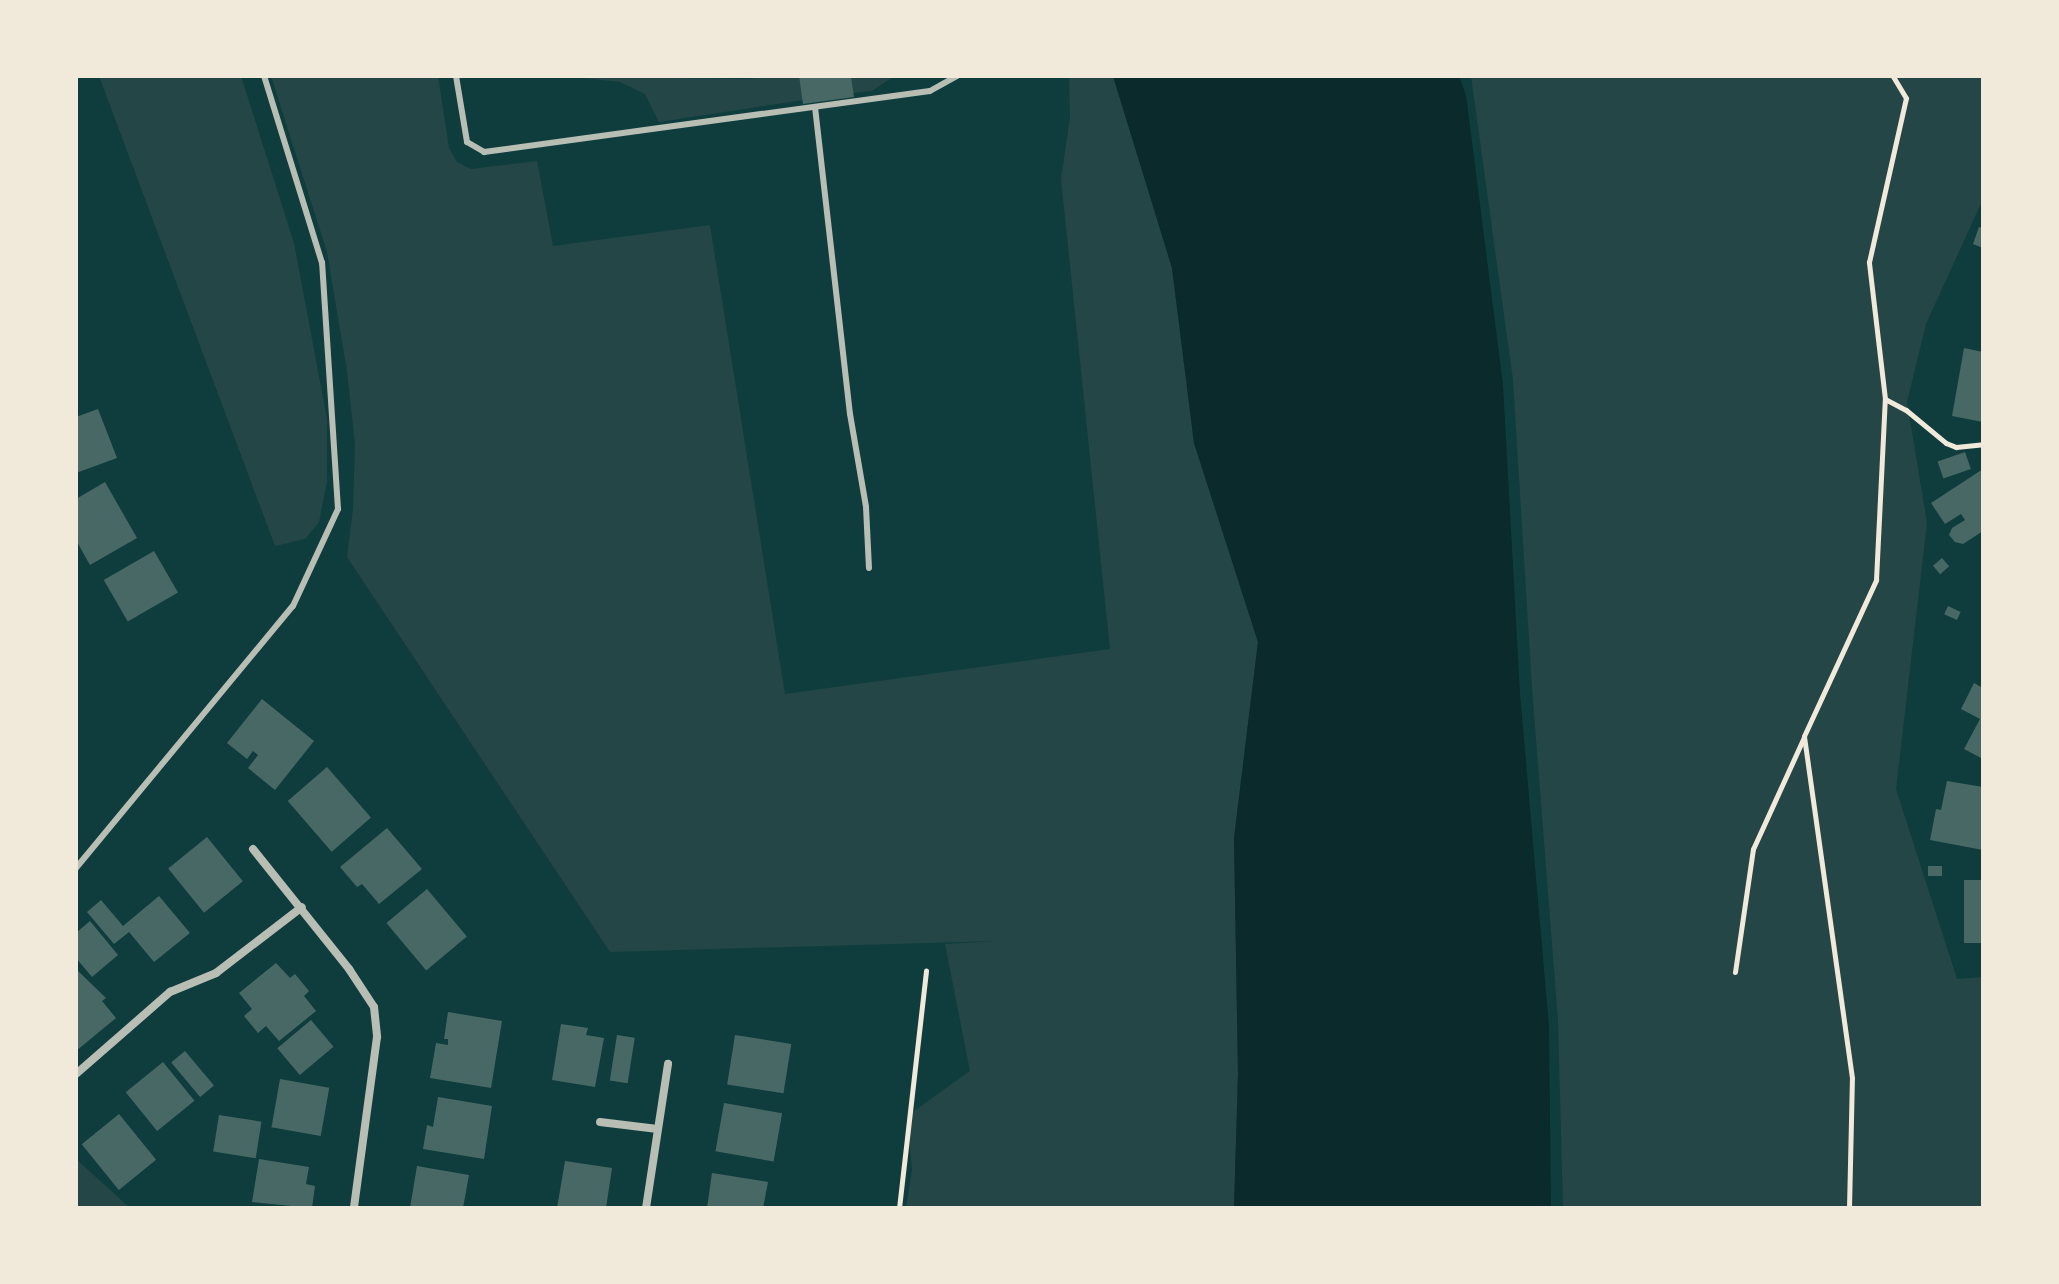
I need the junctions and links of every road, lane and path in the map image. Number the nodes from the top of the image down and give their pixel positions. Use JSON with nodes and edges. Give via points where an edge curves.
{"nodes":[{"id":1,"x":264,"y":76,"type":"edge"},
{"id":2,"x":456,"y":76,"type":"edge"},
{"id":3,"x":957,"y":76,"type":"edge"},
{"id":4,"x":1893,"y":76,"type":"edge"},
{"id":5,"x":815,"y":107,"type":"junction"},
{"id":6,"x":1885,"y":399,"type":"junction"},
{"id":7,"x":1983,"y":444,"type":"edge"},
{"id":8,"x":869,"y":568,"type":"dead end"},
{"id":9,"x":1804,"y":736,"type":"junction"},
{"id":10,"x":253,"y":849,"type":"dead end"},
{"id":11,"x":76,"y":868,"type":"edge"},
{"id":12,"x":302,"y":907,"type":"junction"},
{"id":13,"x":926,"y":971,"type":"dead end"},
{"id":14,"x":1735,"y":972,"type":"dead end"},
{"id":15,"x":668,"y":1064,"type":"dead end"},
{"id":16,"x":76,"y":1074,"type":"edge"},
{"id":17,"x":600,"y":1122,"type":"dead end"},
{"id":18,"x":658,"y":1129,"type":"junction"},
{"id":19,"x":354,"y":1208,"type":"edge"},
{"id":20,"x":646,"y":1208,"type":"edge"},
{"id":21,"x":899,"y":1208,"type":"edge"},
{"id":22,"x":1849,"y":1208,"type":"edge"}],
"edges":[{"from":1,"to":11,"type":"lane","via":[[322,263],[338,509],[293,606]]},
{"from":2,"to":5,"type":"lane","via":[[467,142],[484,152]]},
{"from":3,"to":5,"type":"lane","via":[[930,91]]},
{"from":4,"to":6,"type":"path","via":[[1906,98],[1869,262]]},
{"from":5,"to":8,"type":"lane","via":[[850,414],[866,507]]},
{"from":6,"to":7,"type":"path","via":[[1946,443]]},
{"from":6,"to":9,"type":"path","via":[[1876,580]]},
{"from":9,"to":14,"type":"path","via":[[1753,849]]},
{"from":9,"to":22,"type":"path","via":[[1852,1078]]},
{"from":10,"to":12,"type":"street"},
{"from":12,"to":16,"type":"street","via":[[216,973],[170,992]]},
{"from":12,"to":19,"type":"street","via":[[374,1007],[377,1037]]},
{"from":13,"to":21,"type":"path"},
{"from":15,"to":18,"type":"street"},
{"from":17,"to":18,"type":"street"},
{"from":18,"to":20,"type":"street"}]}
